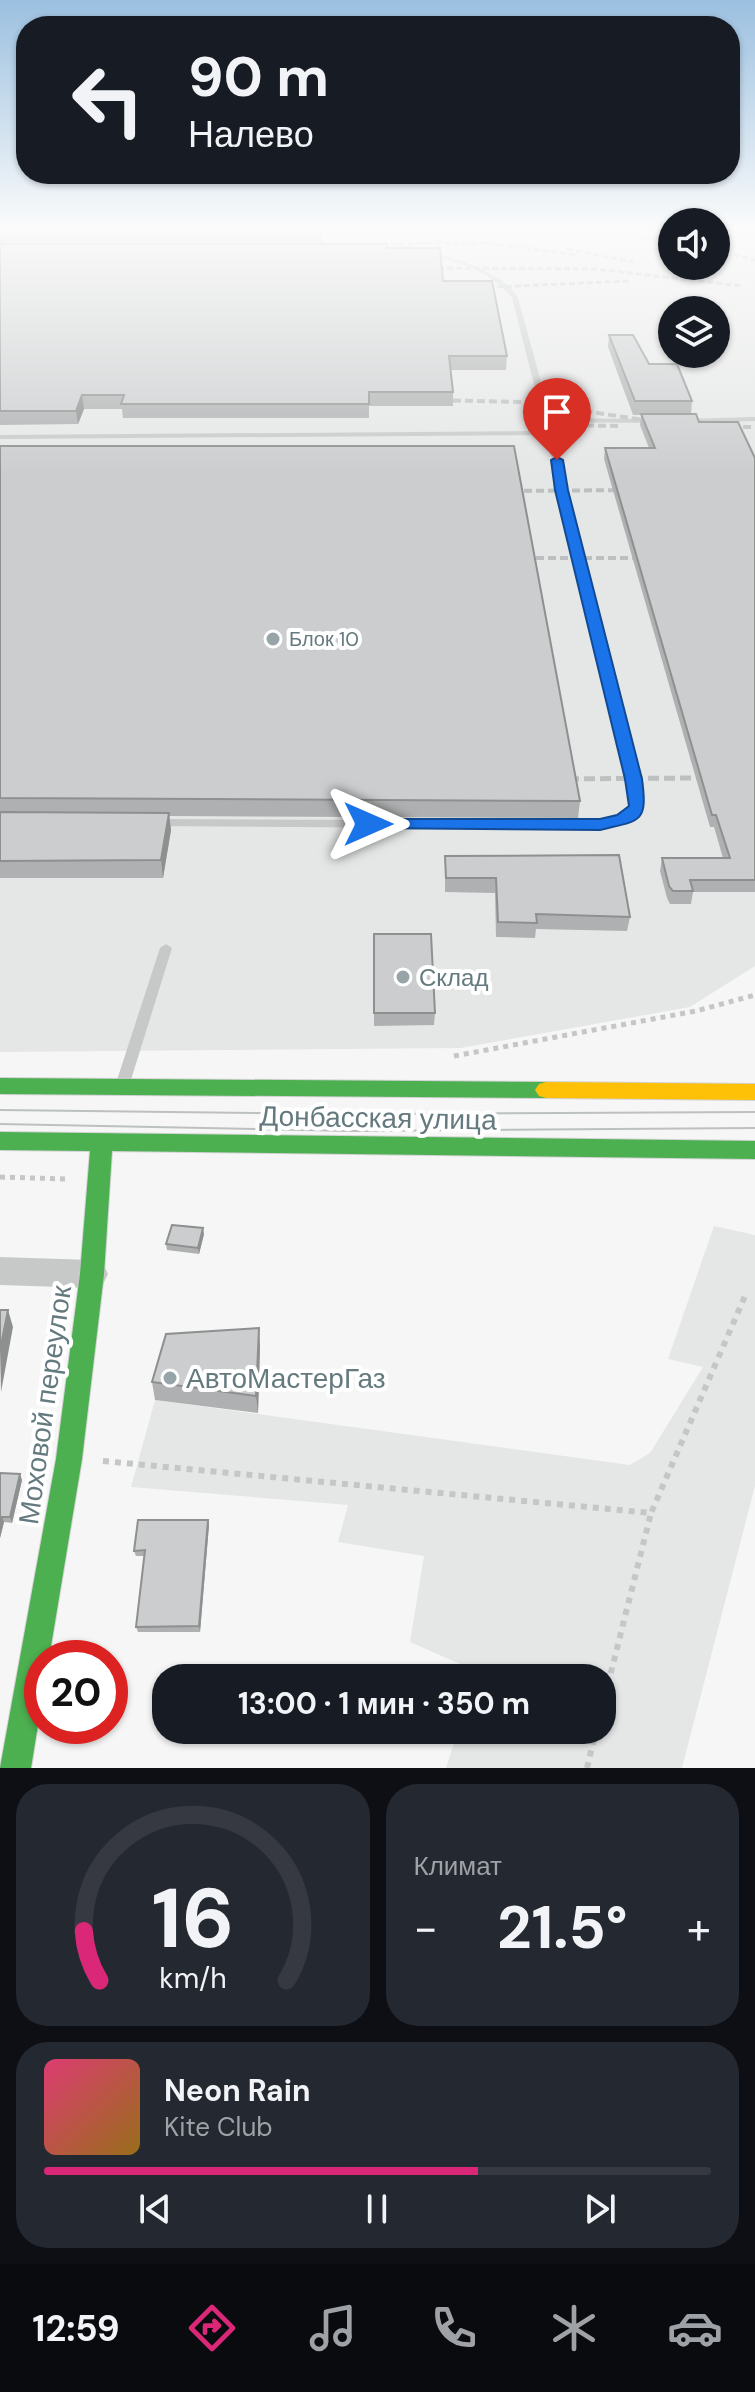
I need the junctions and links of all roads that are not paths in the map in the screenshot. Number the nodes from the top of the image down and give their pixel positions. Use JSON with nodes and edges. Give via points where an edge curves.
{"nodes":[{"id":1,"x":518,"y":311,"type":"edge"},
{"id":2,"x":755,"y":419,"type":"edge"},
{"id":3,"x":541,"y":420,"type":"junction"},
{"id":4,"x":660,"y":421,"type":"edge"},
{"id":5,"x":674,"y":421,"type":"edge"},
{"id":6,"x":546,"y":433,"type":"junction"},
{"id":7,"x":0,"y":437,"type":"edge"},
{"id":8,"x":142,"y":823,"type":"edge"},
{"id":9,"x":166,"y":948,"type":"dead end"},
{"id":10,"x":0,"y":1086,"type":"edge"},
{"id":11,"x":122,"y":1086,"type":"junction"},
{"id":12,"x":755,"y":1092,"type":"edge"},
{"id":13,"x":0,"y":1141,"type":"edge"},
{"id":14,"x":102,"y":1143,"type":"junction"},
{"id":15,"x":755,"y":1150,"type":"edge"},
{"id":16,"x":0,"y":1271,"type":"edge"},
{"id":17,"x":92,"y":1274,"type":"junction"},
{"id":18,"x":15,"y":1768,"type":"edge"}],
"edges":[{"from":1,"to":3,"type":"lane","via":[[543,404]]},
{"from":2,"to":5,"type":"lane"},
{"from":3,"to":4,"type":"lane"},
{"from":3,"to":6,"type":"lane"},
{"from":6,"to":7,"type":"lane"},
{"from":6,"to":8,"type":"lane","via":[[557,460],[634,779],[633,814],[612,823],[583,825]]},
{"from":9,"to":11,"type":"lane"},
{"from":10,"to":11,"type":"main road","name":"Донбасская улица"},
{"from":11,"to":12,"type":"main road","name":"Донбасская улица"},
{"from":13,"to":14,"type":"main road","name":"Донбасская улица"},
{"from":14,"to":15,"type":"main road","name":"Донбасская улица"},
{"from":14,"to":17,"type":"main road","name":"Моховой переулок"},
{"from":16,"to":17,"type":"street"},
{"from":17,"to":18,"type":"main road","name":"Моховой переулок","via":[[69,1459]]}]}
